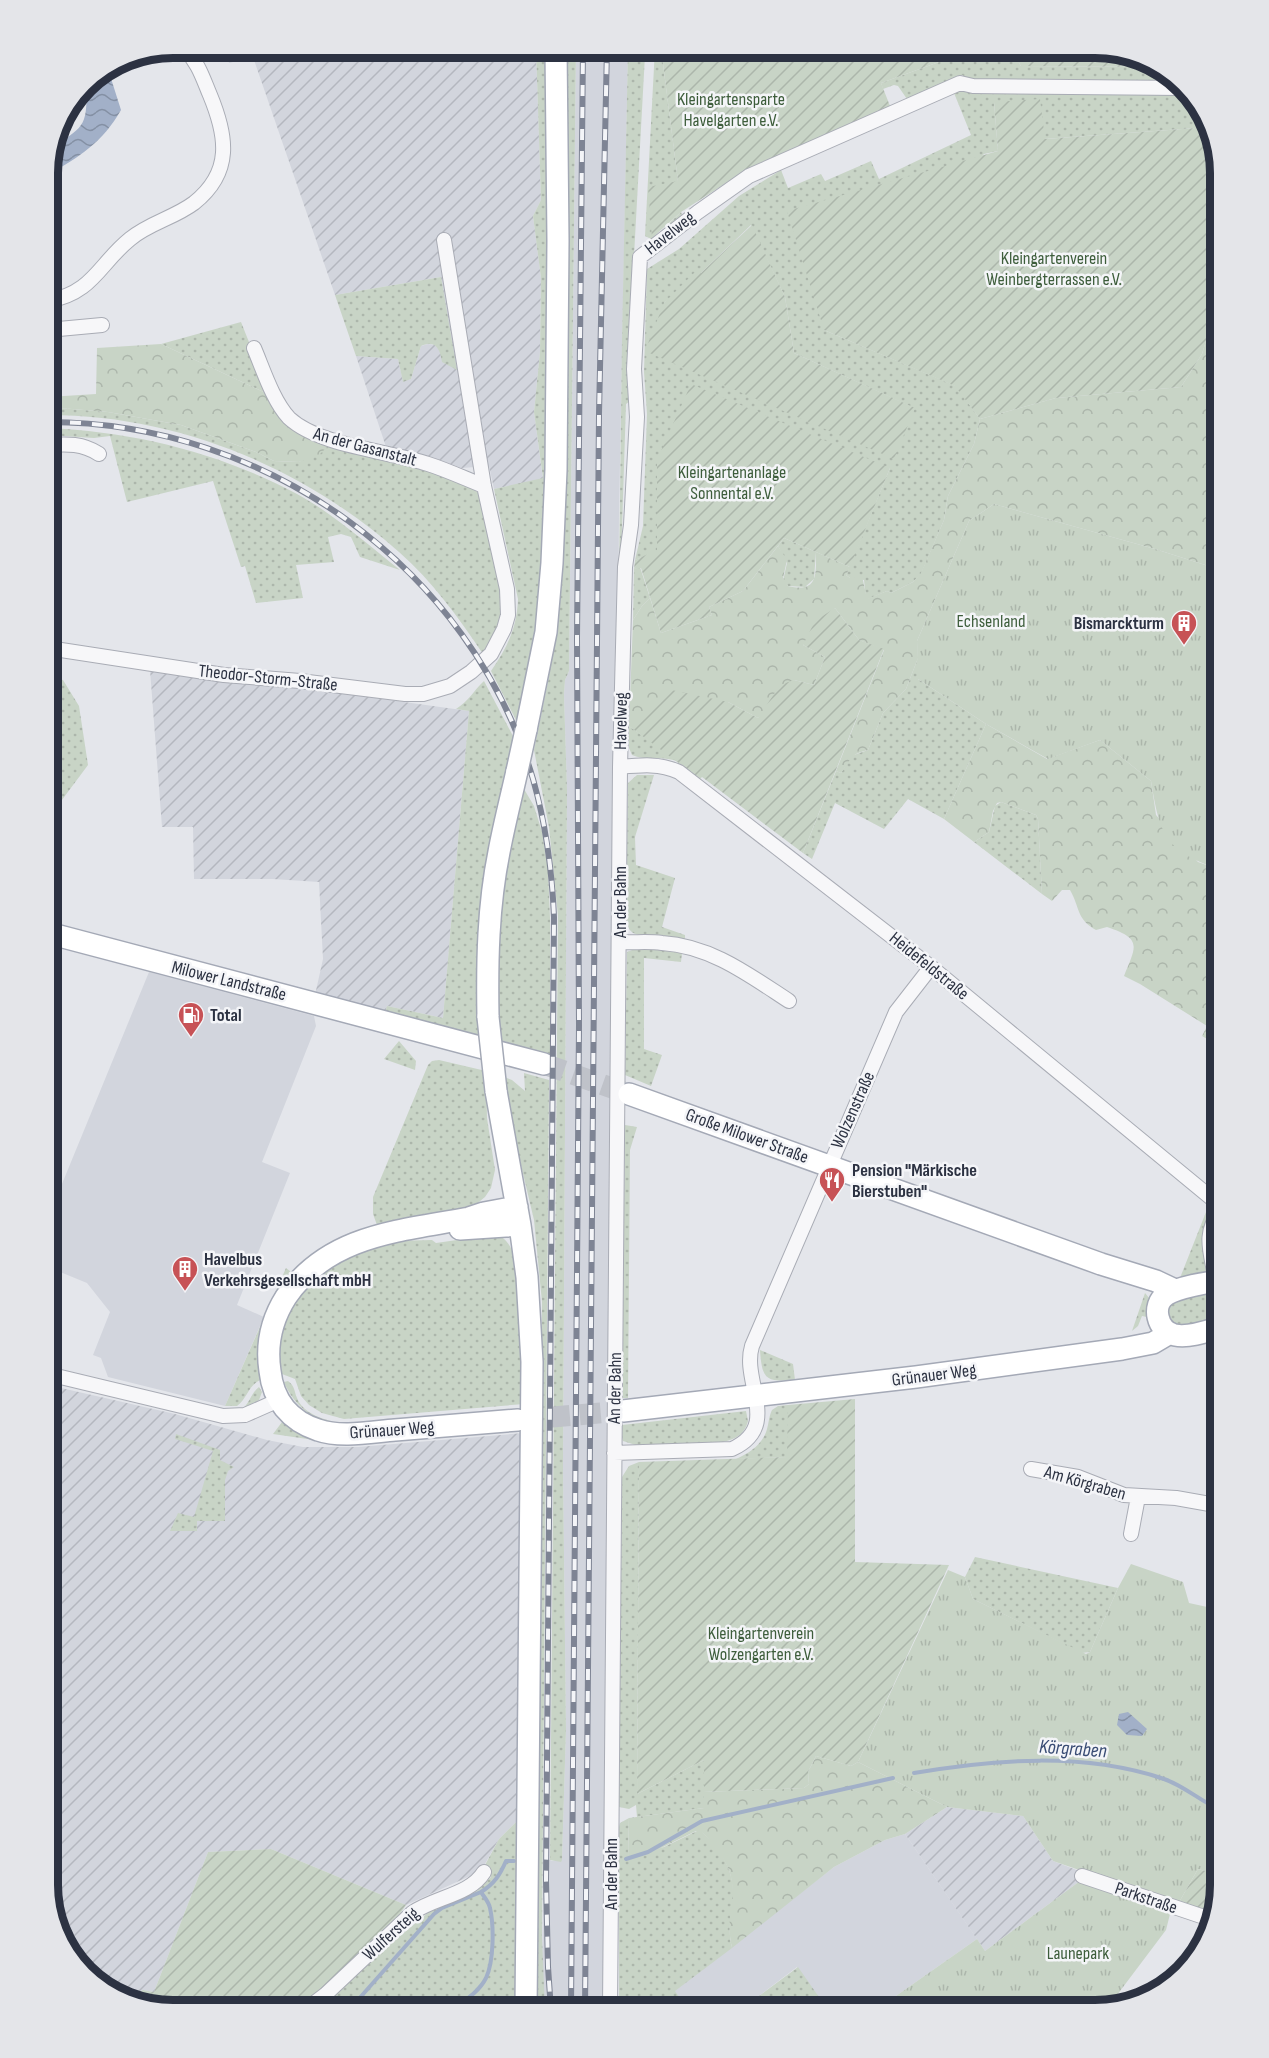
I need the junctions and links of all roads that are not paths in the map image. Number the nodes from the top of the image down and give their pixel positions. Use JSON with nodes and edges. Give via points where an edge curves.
{"nodes":[{"id":1,"x":193,"y":58,"type":"edge"},
{"id":2,"x":556,"y":58,"type":"edge"},
{"id":3,"x":1172,"y":88,"type":"edge"},
{"id":4,"x":444,"y":240,"type":"dead end"},
{"id":5,"x":59,"y":298,"type":"edge"},
{"id":6,"x":102,"y":325,"type":"dead end"},
{"id":7,"x":59,"y":329,"type":"edge"},
{"id":8,"x":254,"y":348,"type":"dead end"},
{"id":9,"x":59,"y":445,"type":"edge"},
{"id":10,"x":99,"y":454,"type":"dead end"},
{"id":11,"x":484,"y":486,"type":"junction"},
{"id":12,"x":59,"y":650,"type":"edge"},
{"id":13,"x":620,"y":767,"type":"junction"},
{"id":14,"x":59,"y":936,"type":"edge"},
{"id":15,"x":620,"y":942,"type":"junction"},
{"id":16,"x":931,"y":966,"type":"junction"},
{"id":17,"x":789,"y":1001,"type":"dead end"},
{"id":18,"x":544,"y":1064,"type":"tunnel mouth"},
{"id":19,"x":629,"y":1094,"type":"tunnel mouth"},
{"id":20,"x":505,"y":1151,"type":"junction"},
{"id":21,"x":829,"y":1166,"type":"junction"},
{"id":22,"x":1210,"y":1199,"type":"edge"},
{"id":23,"x":484,"y":1213,"type":"junction"},
{"id":24,"x":518,"y":1216,"type":"junction"},
{"id":25,"x":1210,"y":1232,"type":"edge"},
{"id":26,"x":391,"y":1233,"type":"junction"},
{"id":27,"x":1210,"y":1250,"type":"edge"},
{"id":28,"x":1210,"y":1287,"type":"edge"},
{"id":29,"x":1166,"y":1312,"type":"junction"},
{"id":30,"x":1210,"y":1330,"type":"edge"},
{"id":31,"x":58,"y":1376,"type":"edge"},
{"id":32,"x":756,"y":1396,"type":"junction"},
{"id":33,"x":279,"y":1400,"type":"junction"},
{"id":34,"x":623,"y":1411,"type":"tunnel mouth"},
{"id":35,"x":518,"y":1420,"type":"tunnel mouth"},
{"id":36,"x":614,"y":1453,"type":"junction"},
{"id":37,"x":1031,"y":1469,"type":"dead end"},
{"id":38,"x":1138,"y":1497,"type":"junction"},
{"id":39,"x":1210,"y":1504,"type":"edge"},
{"id":40,"x":1131,"y":1534,"type":"dead end"},
{"id":41,"x":484,"y":1872,"type":"dead end"},
{"id":42,"x":1082,"y":1876,"type":"dead end"},
{"id":43,"x":1205,"y":1918,"type":"edge"},
{"id":44,"x":319,"y":1999,"type":"edge"},
{"id":45,"x":526,"y":1999,"type":"edge"},
{"id":46,"x":610,"y":1999,"type":"edge"}],
"edges":[{"from":1,"to":5,"type":"street","via":[[223,132],[224,147],[216,175],[193,203],[144,229],[126,242],[82,289]]},
{"from":2,"to":20,"type":"main road","bridge":true,"via":[[558,241],[552,563],[546,632],[492,897],[487,973],[488,1017]]},
{"from":3,"to":13,"type":"street","name":"Havelweg","via":[[960,83],[749,176],[640,257],[634,369],[637,417],[626,567]]},
{"from":4,"to":11,"type":"street"},
{"from":6,"to":7,"type":"street"},
{"from":8,"to":11,"type":"street","name":"An der Gasanstalt","via":[[271,390],[288,417],[306,431],[428,464]]},
{"from":9,"to":10,"type":"street","via":[[87,446]]},
{"from":11,"to":12,"type":"street","name":"Theodor-Storm-Straße","via":[[507,589],[508,615],[500,640],[490,654],[450,686],[423,694],[405,694],[224,675]]},
{"from":13,"to":15,"type":"street","name":"An der Bahn"},
{"from":13,"to":16,"type":"street","name":"Heidefeldstraße","via":[[667,766],[679,772]]},
{"from":14,"to":18,"type":"main road","name":"Milower Landstraße"},
{"from":15,"to":17,"type":"street","via":[[696,949],[735,966]]},
{"from":15,"to":36,"type":"street","name":"An der Bahn"},
{"from":16,"to":21,"type":"street","name":"Wolzenstraße","via":[[896,1012]]},
{"from":16,"to":22,"type":"street","name":"Heidefeldstraße"},
{"from":19,"to":21,"type":"main road","name":"Große Milower Straße"},
{"from":20,"to":23,"type":"main road","via":[[499,1194]]},
{"from":20,"to":24,"type":"main road"},
{"from":21,"to":29,"type":"main road","name":"Große Milower Straße","via":[[1156,1281]]},
{"from":21,"to":32,"type":"street","name":"Wolzenstraße","via":[[750,1352]]},
{"from":23,"to":24,"type":"main road","name":"Grünauer Weg"},
{"from":23,"to":26,"type":"main road","name":"Grünauer Weg"},
{"from":24,"to":26,"type":"main road","name":"Grünauer Weg","via":[[470,1227]]},
{"from":24,"to":45,"type":"main road","via":[[527,1277],[532,1362]]},
{"from":25,"to":27,"type":"street","name":"Heidefeldstraße"},
{"from":26,"to":33,"type":"main road","name":"Grünauer Weg","via":[[351,1244],[328,1256],[306,1272],[283,1301],[272,1328],[268,1358]]},
{"from":28,"to":29,"type":"main road"},
{"from":29,"to":30,"type":"main road","name":"Große Milower Straße","via":[[1183,1336]]},
{"from":29,"to":32,"type":"main road","name":"Grünauer Weg","via":[[1153,1343]]},
{"from":31,"to":33,"type":"street","via":[[223,1416],[245,1415]]},
{"from":32,"to":34,"type":"main road","name":"Grünauer Weg"},
{"from":32,"to":36,"type":"street","via":[[754,1430],[746,1441],[732,1449]]},
{"from":33,"to":35,"type":"main road","name":"Grünauer Weg","via":[[291,1416],[306,1426],[338,1434]]},
{"from":36,"to":46,"type":"street","name":"An der Bahn"},
{"from":37,"to":38,"type":"street","name":"Am Körgraben","via":[[1078,1477]]},
{"from":38,"to":39,"type":"street","name":"Am Körgraben"},
{"from":38,"to":40,"type":"street","name":"Am Körgraben"},
{"from":41,"to":44,"type":"street","name":"Wulfersteig","via":[[471,1887],[412,1912]]},
{"from":42,"to":43,"type":"street","name":"Parkstraße"}]}
